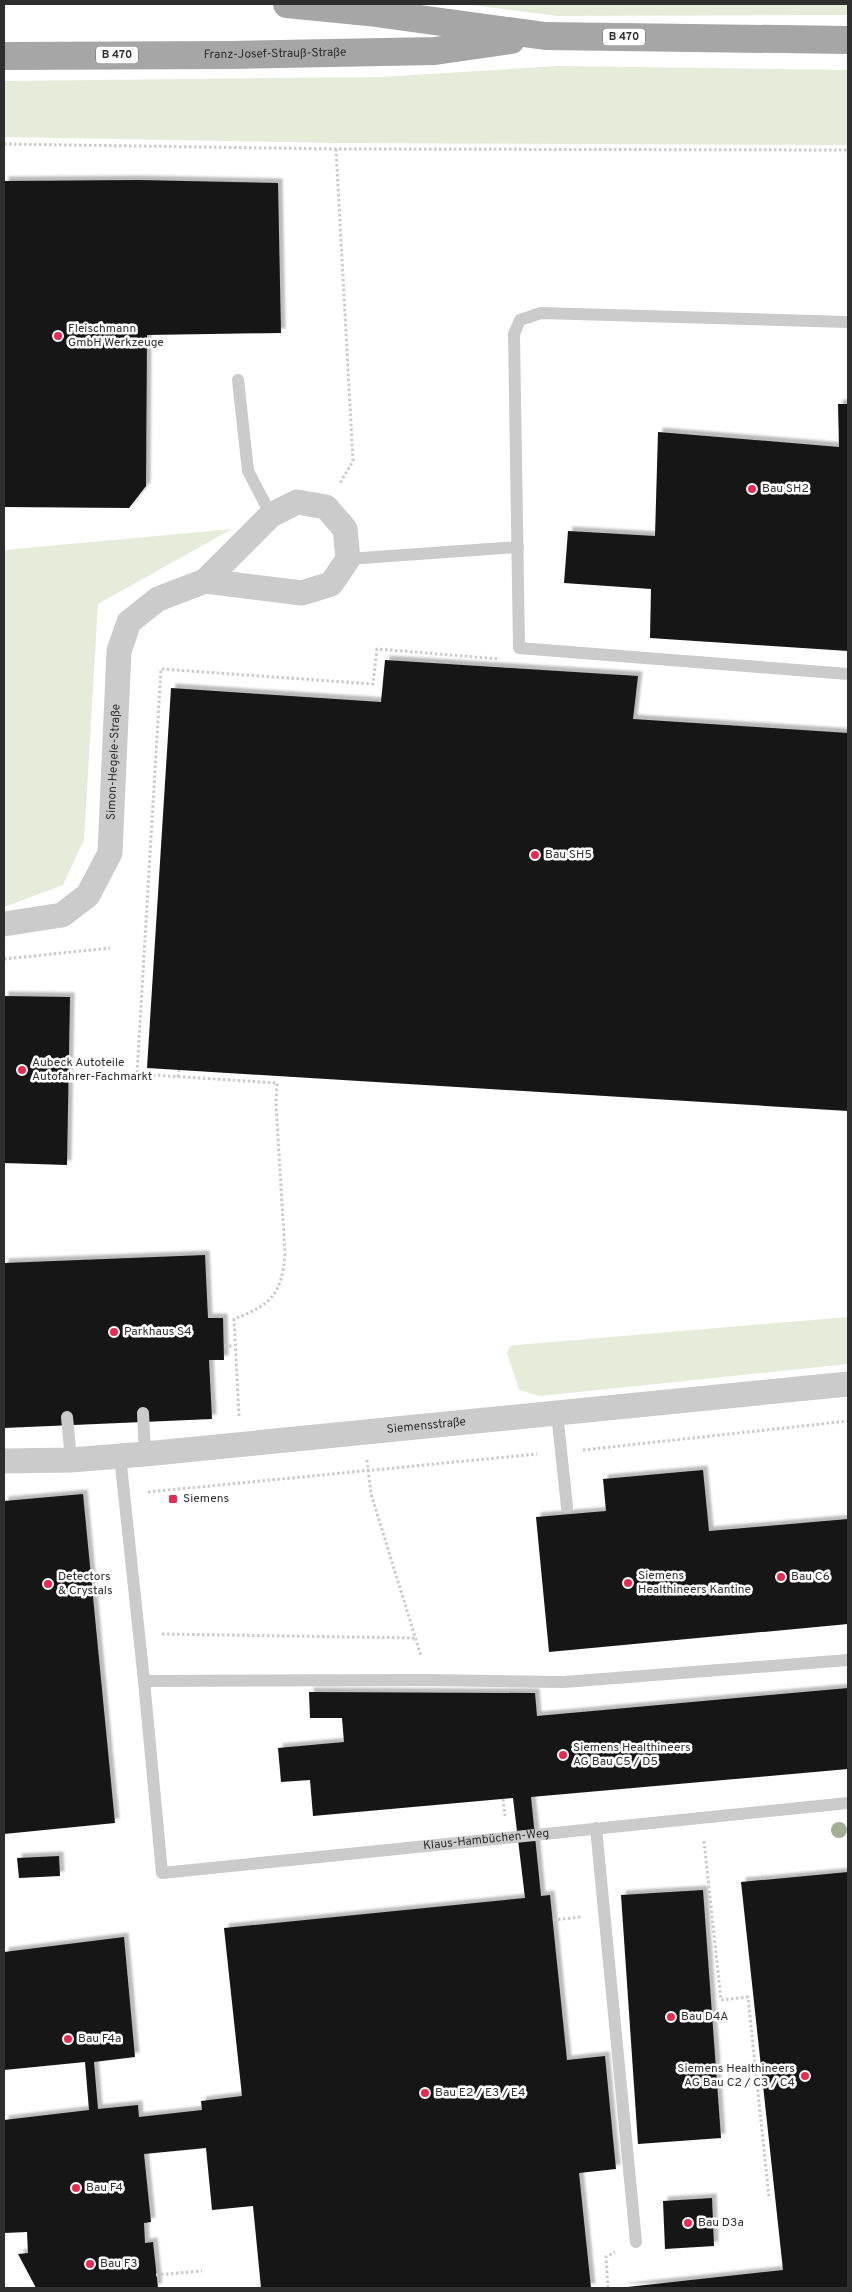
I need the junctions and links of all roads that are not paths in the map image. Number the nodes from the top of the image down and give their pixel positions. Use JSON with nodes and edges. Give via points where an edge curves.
{"nodes":[{"id":1,"x":287,"y":4,"type":"edge"},
{"id":2,"x":545,"y":36,"type":"junction"},
{"id":3,"x":848,"y":40,"type":"edge"},
{"id":4,"x":4,"y":56,"type":"edge"},
{"id":5,"x":848,"y":322,"type":"edge"},
{"id":6,"x":238,"y":380,"type":"dead end"},
{"id":7,"x":271,"y":515,"type":"junction"},
{"id":8,"x":518,"y":547,"type":"junction"},
{"id":9,"x":348,"y":559,"type":"junction"},
{"id":10,"x":205,"y":581,"type":"junction"},
{"id":11,"x":848,"y":674,"type":"edge"},
{"id":12,"x":4,"y":924,"type":"edge"},
{"id":13,"x":848,"y":1384,"type":"edge"},
{"id":14,"x":143,"y":1413,"type":"dead end"},
{"id":15,"x":557,"y":1413,"type":"junction"},
{"id":16,"x":68,"y":1417,"type":"dead end"},
{"id":17,"x":146,"y":1454,"type":"junction"},
{"id":18,"x":120,"y":1456,"type":"junction"},
{"id":19,"x":71,"y":1460,"type":"junction"},
{"id":20,"x":4,"y":1461,"type":"edge"},
{"id":21,"x":567,"y":1507,"type":"dead end"},
{"id":22,"x":848,"y":1660,"type":"edge"},
{"id":23,"x":144,"y":1681,"type":"junction"},
{"id":24,"x":848,"y":1803,"type":"edge"},
{"id":25,"x":596,"y":1828,"type":"junction"},
{"id":26,"x":636,"y":2242,"type":"road end"}],
"edges":[{"from":1,"to":2,"type":"main road","name":"Franz-Josef-Strauß-Straße","number":"B 470"},
{"from":2,"to":3,"type":"main road","name":"Franz-Josef-Strauß-Straße","number":"B 470"},
{"from":2,"to":4,"type":"main road","name":"Franz-Josef-Strauß-Straße","number":"B 470","via":[[435,51]]},
{"from":5,"to":8,"type":"lane","via":[[541,313],[520,320],[514,334]]},
{"from":6,"to":7,"type":"lane","via":[[248,471]]},
{"from":7,"to":9,"type":"street","name":"Simon-Hegele-Straße","via":[[297,502],[326,507],[345,529]]},
{"from":7,"to":10,"type":"street","name":"Simon-Hegele-Straße"},
{"from":8,"to":9,"type":"lane"},
{"from":8,"to":11,"type":"lane","via":[[519,648]]},
{"from":9,"to":10,"type":"street","name":"Simon-Hegele-Straße","via":[[331,584],[302,593]]},
{"from":10,"to":12,"type":"street","name":"Simon-Hegele-Straße","via":[[158,599],[129,622],[119,651],[110,853],[88,895],[62,915]]},
{"from":13,"to":15,"type":"street","name":"Siemensstraße"},
{"from":14,"to":17,"type":"lane"},
{"from":15,"to":17,"type":"street","name":"Siemensstraße"},
{"from":15,"to":21,"type":"lane"},
{"from":16,"to":19,"type":"lane"},
{"from":17,"to":18,"type":"street","name":"Siemensstraße"},
{"from":18,"to":19,"type":"street","name":"Siemensstraße"},
{"from":18,"to":23,"type":"lane"},
{"from":19,"to":20,"type":"street","name":"Siemensstraße"},
{"from":22,"to":23,"type":"lane","via":[[564,1682]]},
{"from":23,"to":25,"type":"lane","name":"Klaus-Hambüchen-Weg","via":[[162,1873]]},
{"from":24,"to":25,"type":"lane","name":"Klaus-Hambüchen-Weg"},
{"from":25,"to":26,"type":"lane"}]}
